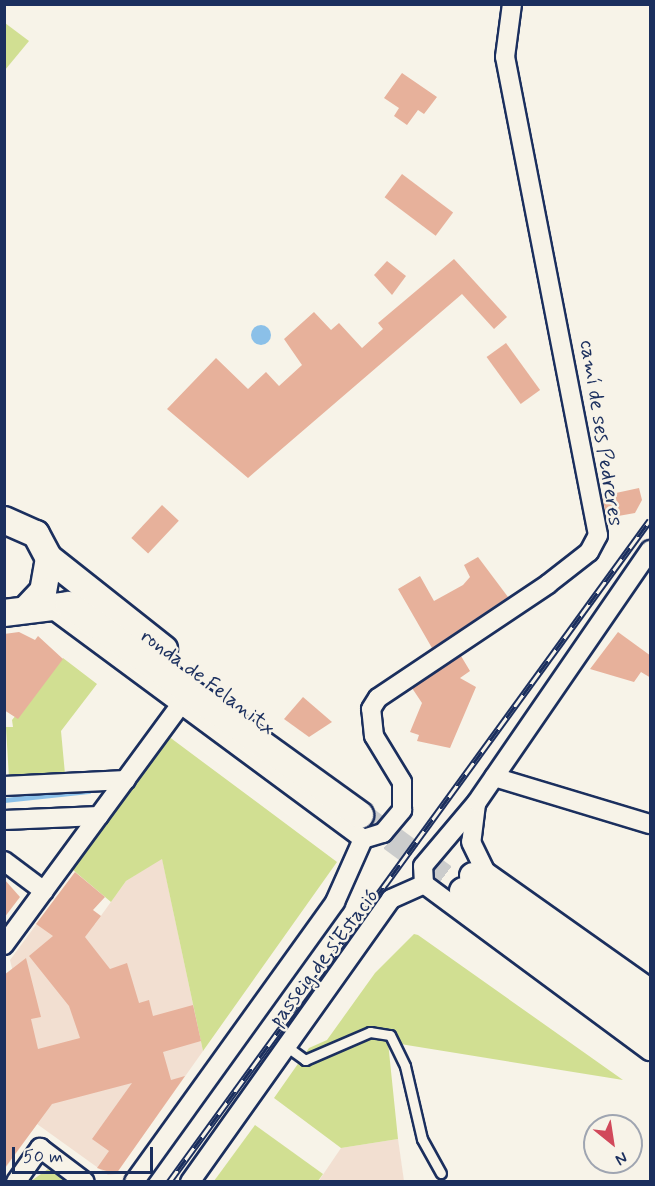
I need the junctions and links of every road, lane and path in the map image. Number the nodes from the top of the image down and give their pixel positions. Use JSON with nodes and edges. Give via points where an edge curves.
{"nodes":[{"id":1,"x":512,"y":4,"type":"edge"},
{"id":2,"x":4,"y":520,"type":"edge"},
{"id":3,"x":651,"y":550,"type":"edge"},
{"id":4,"x":49,"y":558,"type":"junction"},
{"id":5,"x":26,"y":608,"type":"edge"},
{"id":6,"x":182,"y":704,"type":"junction"},
{"id":7,"x":494,"y":777,"type":"junction"},
{"id":8,"x":126,"y":780,"type":"junction"},
{"id":9,"x":4,"y":786,"type":"edge"},
{"id":10,"x":477,"y":802,"type":"junction"},
{"id":11,"x":99,"y":816,"type":"junction"},
{"id":12,"x":365,"y":819,"type":"junction"},
{"id":13,"x":4,"y":820,"type":"edge"},
{"id":14,"x":651,"y":824,"type":"edge"},
{"id":15,"x":4,"y":861,"type":"edge"},
{"id":16,"x":424,"y":884,"type":"junction"},
{"id":17,"x":44,"y":891,"type":"junction"},
{"id":18,"x":4,"y":945,"type":"edge"},
{"id":19,"x":651,"y":988,"type":"edge"},
{"id":20,"x":651,"y":1007,"type":"edge"},
{"id":21,"x":651,"y":1031,"type":"edge"},
{"id":22,"x":286,"y":1046,"type":"junction"},
{"id":23,"x":651,"y":1051,"type":"edge"},
{"id":24,"x":441,"y":1173,"type":"dead end"},
{"id":25,"x":16,"y":1182,"type":"edge"},
{"id":26,"x":85,"y":1182,"type":"edge"},
{"id":27,"x":134,"y":1182,"type":"edge"},
{"id":28,"x":190,"y":1182,"type":"edge"}],
"edges":[{"from":1,"to":12,"type":"street","name":"camí de ses Pedreres","via":[[506,57],[598,535],[589,552],[548,584],[378,698],[372,709],[374,736],[402,782],[402,810],[383,833]]},
{"from":2,"to":4,"type":"main road","via":[[36,534]]},
{"from":3,"to":7,"type":"street"},
{"from":4,"to":5,"type":"main road","via":[[43,591]]},
{"from":4,"to":12,"type":"main road","name":"ronda de Felanitx"},
{"from":5,"to":6,"type":"street"},
{"from":5,"to":12,"type":"main road","name":"ronda de Felanitx","via":[[69,604],[90,616]]},
{"from":6,"to":8,"type":"street"},
{"from":6,"to":12,"type":"street"},
{"from":7,"to":10,"type":"street"},
{"from":7,"to":14,"type":"street"},
{"from":8,"to":9,"type":"street"},
{"from":8,"to":11,"type":"street"},
{"from":10,"to":16,"type":"street","via":[[423,866]]},
{"from":10,"to":19,"type":"street","via":[[471,843],[486,871]]},
{"from":11,"to":13,"type":"street"},
{"from":11,"to":17,"type":"street"},
{"from":12,"to":27,"type":"street","name":"passeig de s'Estació","via":[[335,902]]},
{"from":15,"to":17,"type":"street"},
{"from":16,"to":22,"type":"street","name":"passeig de s'Estació","via":[[391,899]]},
{"from":16,"to":23,"type":"street"},
{"from":17,"to":18,"type":"street"},
{"from":20,"to":21,"type":"main road","via":[[468,883]]},
{"from":22,"to":24,"type":"lane","via":[[305,1059],[370,1032],[390,1035],[405,1066],[422,1139]]},
{"from":22,"to":28,"type":"street","name":"passeig de s'Estació"},
{"from":25,"to":26,"type":"street","via":[[40,1148]]}]}
